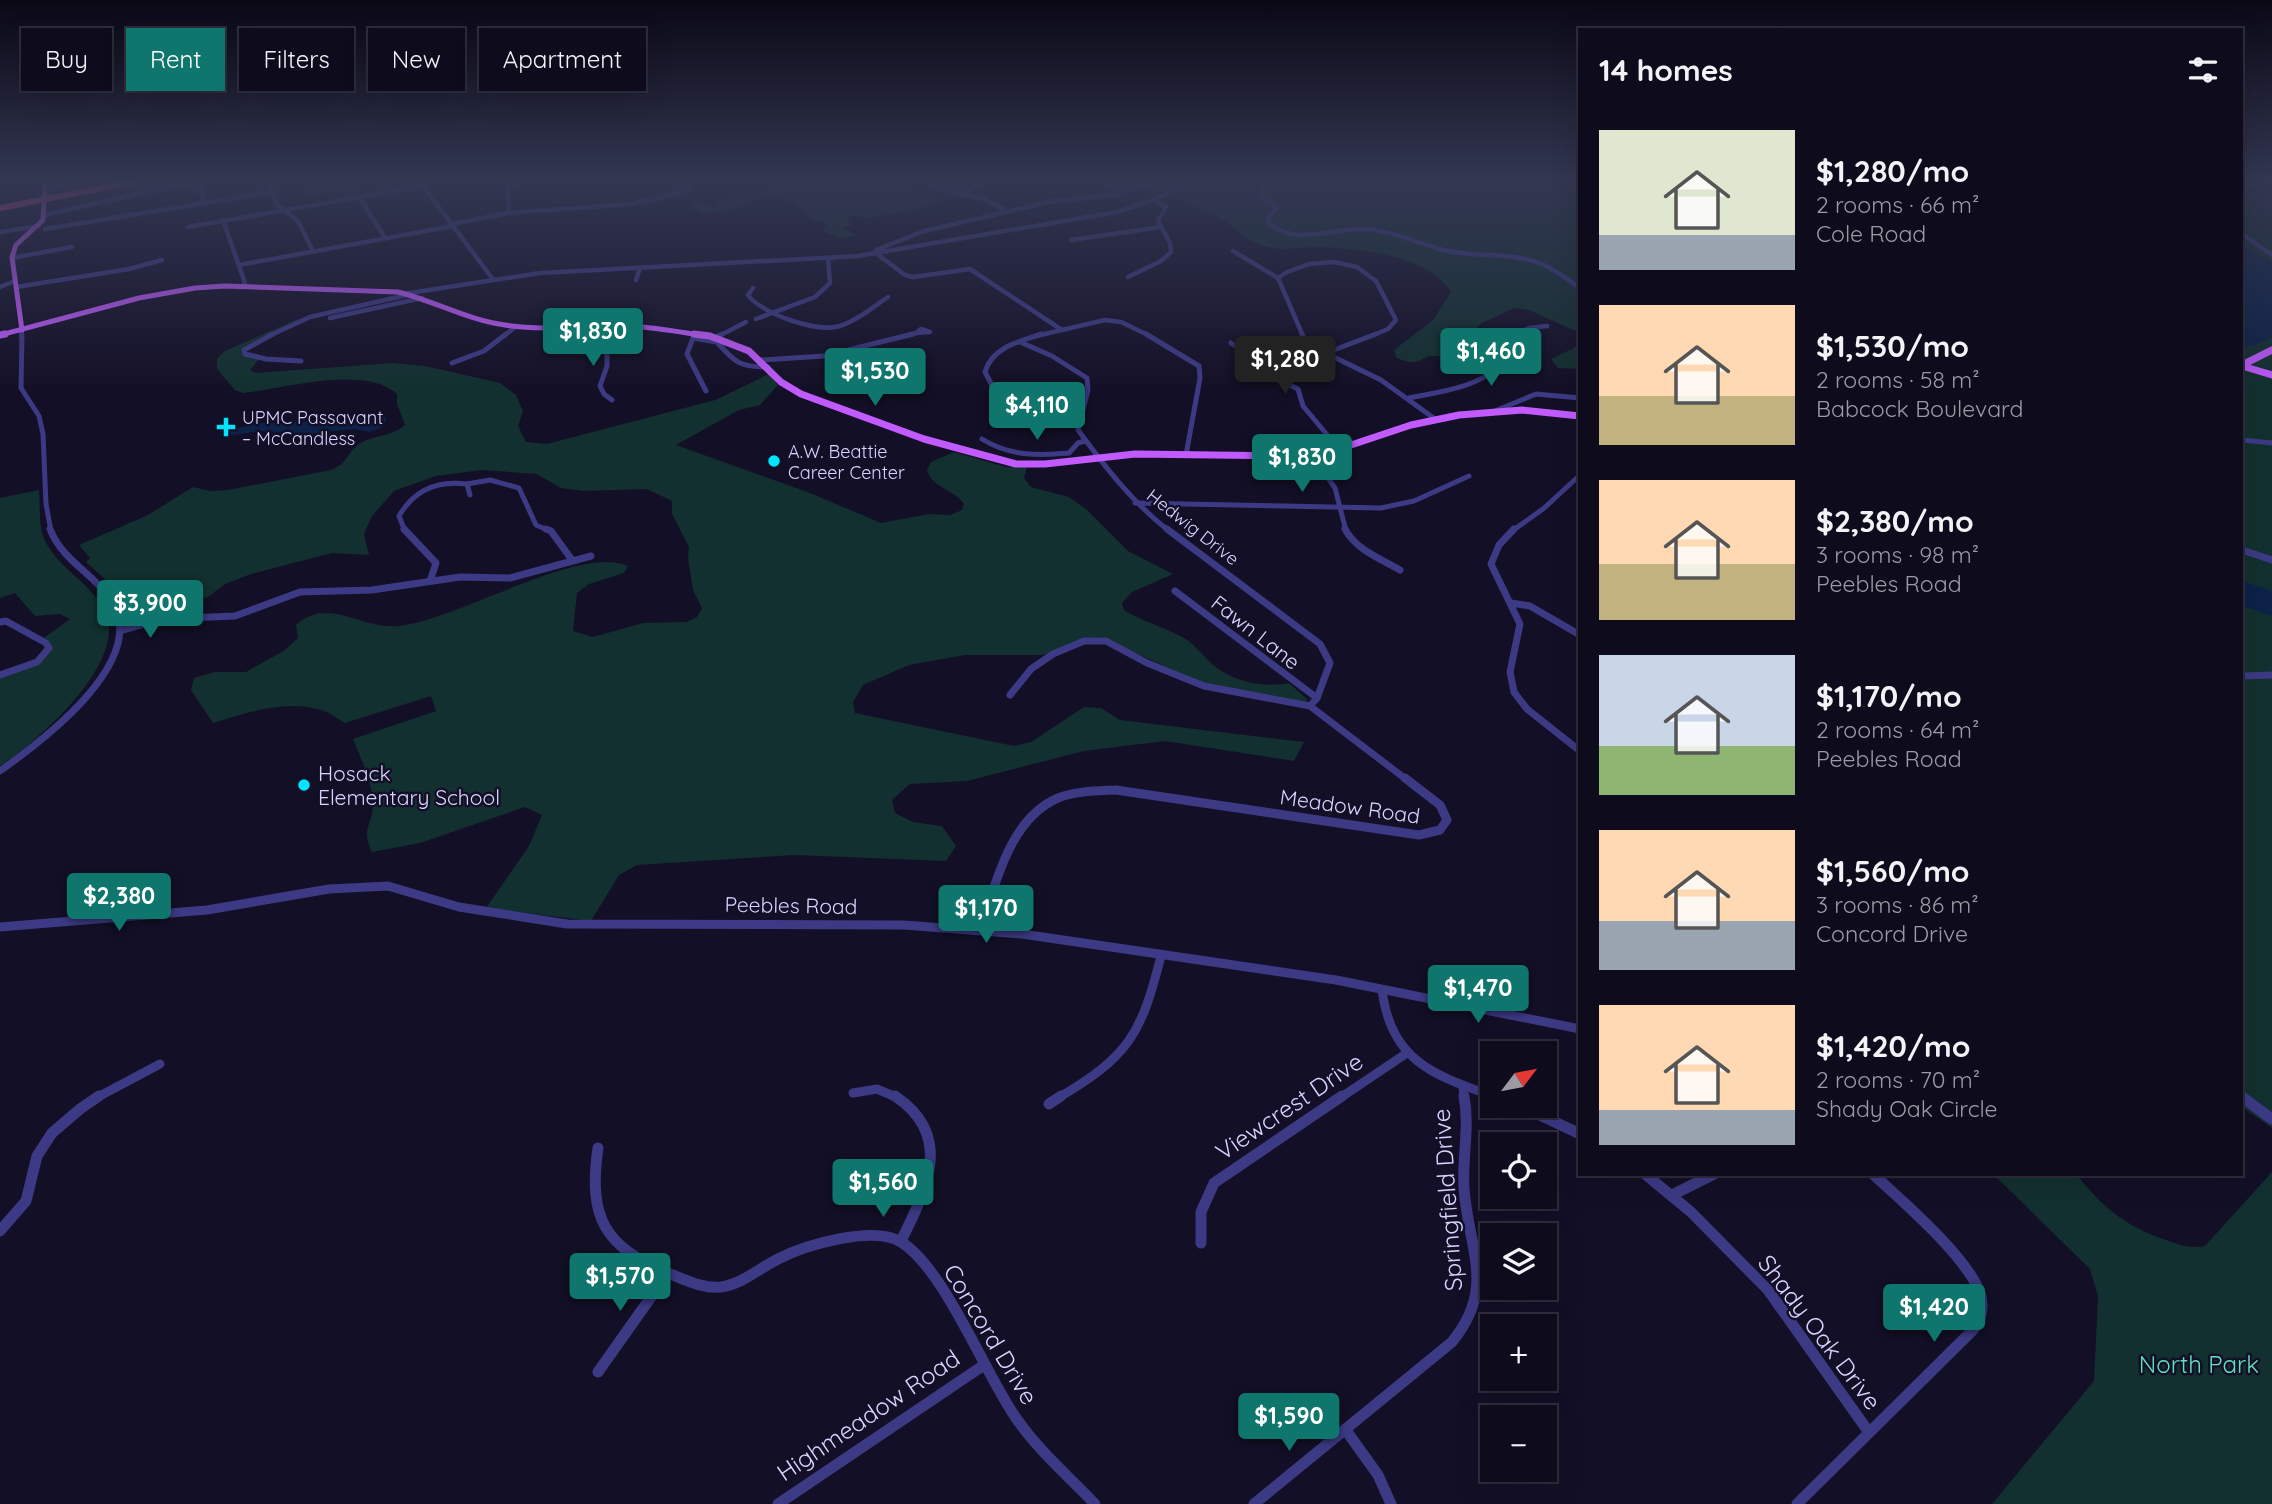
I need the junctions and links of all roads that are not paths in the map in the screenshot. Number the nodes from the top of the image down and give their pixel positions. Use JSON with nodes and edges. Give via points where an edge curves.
{"nodes":[{"id":1,"x":14,"y":252,"type":"edge"},
{"id":2,"x":44,"y":252,"type":"edge"},
{"id":3,"x":234,"y":252,"type":"edge"},
{"id":4,"x":307,"y":252,"type":"edge"},
{"id":5,"x":473,"y":252,"type":"edge"},
{"id":6,"x":867,"y":252,"type":"edge"},
{"id":7,"x":888,"y":252,"type":"edge"},
{"id":8,"x":1170,"y":252,"type":"edge"},
{"id":9,"x":1235,"y":252,"type":"edge"},
{"id":10,"x":1455,"y":252,"type":"edge"},
{"id":11,"x":877,"y":254,"type":"junction"},
{"id":12,"x":12,"y":258,"type":"junction"},
{"id":13,"x":828,"y":259,"type":"junction"},
{"id":14,"x":162,"y":260,"type":"dead end"},
{"id":15,"x":239,"y":265,"type":"junction"},
{"id":16,"x":640,"y":268,"type":"junction"},
{"id":17,"x":1128,"y":277,"type":"dead end"},
{"id":18,"x":492,"y":278,"type":"junction"},
{"id":19,"x":1278,"y":278,"type":"junction"},
{"id":20,"x":636,"y":281,"type":"dead end"},
{"id":21,"x":16,"y":285,"type":"junction"},
{"id":22,"x":1,"y":287,"type":"edge"},
{"id":23,"x":242,"y":287,"type":"junction"},
{"id":24,"x":1578,"y":287,"type":"edge"},
{"id":25,"x":753,"y":288,"type":"dead end"},
{"id":26,"x":430,"y":289,"type":"junction"},
{"id":27,"x":407,"y":294,"type":"junction"},
{"id":28,"x":888,"y":297,"type":"dead end"},
{"id":29,"x":422,"y":298,"type":"junction"},
{"id":30,"x":773,"y":313,"type":"junction"},
{"id":31,"x":330,"y":318,"type":"dead end"},
{"id":32,"x":756,"y":319,"type":"dead end"},
{"id":33,"x":747,"y":322,"type":"dead end"},
{"id":34,"x":1547,"y":326,"type":"dead end"},
{"id":35,"x":515,"y":327,"type":"junction"},
{"id":36,"x":582,"y":328,"type":"junction"},
{"id":37,"x":22,"y":330,"type":"junction"},
{"id":38,"x":1062,"y":330,"type":"junction"},
{"id":39,"x":916,"y":333,"type":"dead end"},
{"id":40,"x":0,"y":335,"type":"edge"},
{"id":41,"x":694,"y":335,"type":"junction"},
{"id":42,"x":716,"y":337,"type":"junction"},
{"id":43,"x":1020,"y":342,"type":"junction"},
{"id":44,"x":1231,"y":343,"type":"dead end"},
{"id":45,"x":2272,"y":350,"type":"edge"},
{"id":46,"x":1326,"y":353,"type":"junction"},
{"id":47,"x":301,"y":360,"type":"dead end"},
{"id":48,"x":761,"y":360,"type":"junction"},
{"id":49,"x":452,"y":363,"type":"dead end"},
{"id":50,"x":2243,"y":364,"type":"edge"},
{"id":51,"x":2243,"y":365,"type":"edge"},
{"id":52,"x":768,"y":368,"type":"junction"},
{"id":53,"x":2272,"y":375,"type":"edge"},
{"id":54,"x":706,"y":391,"type":"dead end"},
{"id":55,"x":1409,"y":398,"type":"junction"},
{"id":56,"x":1578,"y":398,"type":"edge"},
{"id":57,"x":612,"y":400,"type":"dead end"},
{"id":58,"x":1005,"y":401,"type":"dead end"},
{"id":59,"x":1495,"y":411,"type":"junction"},
{"id":60,"x":1578,"y":416,"type":"edge"},
{"id":61,"x":1436,"y":419,"type":"junction"},
{"id":62,"x":982,"y":439,"type":"dead end"},
{"id":63,"x":2243,"y":440,"type":"edge"},
{"id":64,"x":1085,"y":441,"type":"junction"},
{"id":65,"x":2272,"y":443,"type":"edge"},
{"id":66,"x":1339,"y":449,"type":"junction"},
{"id":67,"x":1311,"y":454,"type":"junction"},
{"id":68,"x":1186,"y":455,"type":"junction"},
{"id":69,"x":1099,"y":458,"type":"junction"},
{"id":70,"x":1469,"y":476,"type":"dead end"},
{"id":71,"x":1578,"y":477,"type":"edge"},
{"id":72,"x":467,"y":484,"type":"junction"},
{"id":73,"x":470,"y":495,"type":"dead end"},
{"id":74,"x":1135,"y":503,"type":"junction"},
{"id":75,"x":1341,"y":508,"type":"junction"},
{"id":76,"x":2243,"y":550,"type":"edge"},
{"id":77,"x":591,"y":556,"type":"dead end"},
{"id":78,"x":572,"y":560,"type":"junction"},
{"id":79,"x":2272,"y":560,"type":"edge"},
{"id":80,"x":1400,"y":570,"type":"dead end"},
{"id":81,"x":430,"y":581,"type":"junction"},
{"id":82,"x":1175,"y":591,"type":"dead end"},
{"id":83,"x":1511,"y":603,"type":"junction"},
{"id":84,"x":0,"y":622,"type":"edge"},
{"id":85,"x":120,"y":631,"type":"junction"},
{"id":86,"x":1578,"y":634,"type":"edge"},
{"id":87,"x":0,"y":675,"type":"edge"},
{"id":88,"x":2272,"y":675,"type":"edge"},
{"id":89,"x":2243,"y":676,"type":"edge"},
{"id":90,"x":1010,"y":695,"type":"dead end"},
{"id":91,"x":1317,"y":698,"type":"junction"},
{"id":92,"x":1310,"y":706,"type":"junction"},
{"id":93,"x":1578,"y":749,"type":"edge"},
{"id":94,"x":0,"y":771,"type":"edge"},
{"id":95,"x":0,"y":927,"type":"edge"},
{"id":96,"x":980,"y":929,"type":"junction"},
{"id":97,"x":1161,"y":956,"type":"junction"},
{"id":98,"x":1382,"y":990,"type":"junction"},
{"id":99,"x":1578,"y":1029,"type":"edge"},
{"id":100,"x":1407,"y":1053,"type":"junction"},
{"id":101,"x":160,"y":1064,"type":"dead end"},
{"id":102,"x":1463,"y":1086,"type":"junction"},
{"id":103,"x":1480,"y":1092,"type":"edge"},
{"id":104,"x":853,"y":1093,"type":"dead end"},
{"id":105,"x":2243,"y":1098,"type":"edge"},
{"id":106,"x":1049,"y":1104,"type":"dead end"},
{"id":107,"x":1546,"y":1118,"type":"edge"},
{"id":108,"x":2272,"y":1118,"type":"edge"},
{"id":109,"x":1578,"y":1133,"type":"edge"},
{"id":110,"x":598,"y":1147,"type":"dead end"},
{"id":111,"x":1648,"y":1176,"type":"edge"},
{"id":112,"x":1710,"y":1176,"type":"edge"},
{"id":113,"x":1875,"y":1176,"type":"edge"},
{"id":114,"x":1672,"y":1195,"type":"junction"},
{"id":115,"x":0,"y":1231,"type":"edge"},
{"id":116,"x":901,"y":1241,"type":"junction"},
{"id":117,"x":1201,"y":1243,"type":"dead end"},
{"id":118,"x":668,"y":1273,"type":"junction"},
{"id":119,"x":984,"y":1365,"type":"junction"},
{"id":120,"x":598,"y":1372,"type":"dead end"},
{"id":121,"x":1345,"y":1429,"type":"junction"},
{"id":122,"x":1868,"y":1431,"type":"junction"},
{"id":123,"x":778,"y":1504,"type":"edge"},
{"id":124,"x":1095,"y":1504,"type":"edge"},
{"id":125,"x":1254,"y":1504,"type":"edge"},
{"id":126,"x":1391,"y":1504,"type":"edge"},
{"id":127,"x":1797,"y":1504,"type":"edge"}],
"edges":[{"from":1,"to":12,"type":"main road"},
{"from":2,"to":12,"type":"street"},
{"from":3,"to":15,"type":"street"},
{"from":4,"to":15,"type":"street"},
{"from":5,"to":18,"type":"street"},
{"from":6,"to":13,"type":"street"},
{"from":7,"to":11,"type":"street"},
{"from":8,"to":17,"type":"street"},
{"from":9,"to":19,"type":"street"},
{"from":10,"to":24,"type":"street","via":[[1528,260]]},
{"from":11,"to":13,"type":"street"},
{"from":11,"to":38,"type":"street","via":[[913,277],[968,268]]},
{"from":12,"to":21,"type":"main road"},
{"from":13,"to":16,"type":"street"},
{"from":13,"to":30,"type":"street","via":[[828,288]]},
{"from":14,"to":21,"type":"street","via":[[101,274]]},
{"from":15,"to":23,"type":"street","via":[[245,282]]},
{"from":16,"to":18,"type":"street"},
{"from":16,"to":20,"type":"street"},
{"from":18,"to":26,"type":"street"},
{"from":19,"to":46,"type":"street","via":[[1305,341]]},
{"from":19,"to":46,"type":"street","via":[[1298,267],[1326,263],[1357,268],[1374,279],[1397,316],[1396,323]]},
{"from":21,"to":22,"type":"street"},
{"from":21,"to":37,"type":"main road"},
{"from":23,"to":27,"type":"main road"},
{"from":23,"to":37,"type":"main road","via":[[159,293]]},
{"from":25,"to":30,"type":"street","via":[[748,292],[750,300]]},
{"from":26,"to":27,"type":"street"},
{"from":26,"to":29,"type":"street"},
{"from":27,"to":29,"type":"main road"},
{"from":27,"to":47,"type":"street","via":[[310,317],[244,351],[259,358]]},
{"from":28,"to":30,"type":"street","via":[[846,324],[831,328]]},
{"from":29,"to":31,"type":"street"},
{"from":29,"to":35,"type":"main road","via":[[478,320]]},
{"from":30,"to":32,"type":"street"},
{"from":33,"to":42,"type":"street"},
{"from":34,"to":55,"type":"street","via":[[1511,335],[1502,344],[1497,365],[1482,378]]},
{"from":35,"to":36,"type":"main road"},
{"from":35,"to":49,"type":"street","via":[[484,351]]},
{"from":36,"to":41,"type":"main road","via":[[642,327]]},
{"from":36,"to":57,"type":"street","via":[[584,336],[607,349],[600,386]]},
{"from":37,"to":40,"type":"main road"},
{"from":37,"to":85,"type":"street","via":[[21,387],[41,422],[51,532],[110,599]]},
{"from":38,"to":43,"type":"street"},
{"from":38,"to":68,"type":"street","via":[[1098,320],[1117,321],[1198,364],[1200,378]]},
{"from":39,"to":48,"type":"street","via":[[824,356]]},
{"from":41,"to":42,"type":"main road"},
{"from":41,"to":52,"type":"street","via":[[717,342],[734,362]]},
{"from":41,"to":54,"type":"street","via":[[687,354]]},
{"from":42,"to":48,"type":"main road"},
{"from":43,"to":58,"type":"street","via":[[998,352],[985,369]]},
{"from":43,"to":64,"type":"street","via":[[1087,378],[1078,424]]},
{"from":44,"to":66,"type":"street","via":[[1242,350],[1254,369],[1298,388],[1303,406]]},
{"from":45,"to":50,"type":"main road"},
{"from":46,"to":55,"type":"street"},
{"from":48,"to":52,"type":"main road"},
{"from":51,"to":53,"type":"main road"},
{"from":52,"to":69,"type":"main road","via":[[787,387],[808,397],[990,459],[1033,465]]},
{"from":55,"to":61,"type":"street"},
{"from":56,"to":59,"type":"street","via":[[1536,394]]},
{"from":59,"to":60,"type":"main road"},
{"from":59,"to":61,"type":"main road"},
{"from":61,"to":66,"type":"main road"},
{"from":62,"to":64,"type":"street","via":[[1001,450],[1032,455],[1069,453]]},
{"from":63,"to":65,"type":"street"},
{"from":64,"to":69,"type":"street","name":"Hedwig Drive"},
{"from":66,"to":67,"type":"main road"},
{"from":67,"to":68,"type":"main road"},
{"from":67,"to":75,"type":"street","via":[[1335,488]]},
{"from":68,"to":69,"type":"main road"},
{"from":69,"to":74,"type":"street","name":"Hedwig Drive"},
{"from":70,"to":75,"type":"street","via":[[1406,503]]},
{"from":71,"to":83,"type":"street","via":[[1544,508],[1508,531],[1496,549],[1491,568]]},
{"from":72,"to":73,"type":"street"},
{"from":72,"to":78,"type":"street","via":[[490,480],[519,488],[536,525],[551,531]]},
{"from":72,"to":81,"type":"street","via":[[456,482],[419,491],[399,516],[406,533],[436,563]]},
{"from":74,"to":75,"type":"street"},
{"from":74,"to":91,"type":"street","name":"Hedwig Drive","via":[[1320,644],[1330,663]]},
{"from":75,"to":80,"type":"street","via":[[1343,525],[1353,541]]},
{"from":76,"to":79,"type":"street"},
{"from":77,"to":78,"type":"street"},
{"from":78,"to":81,"type":"street","via":[[517,577]]},
{"from":81,"to":85,"type":"street","via":[[372,590],[311,590],[235,616],[173,618]]},
{"from":82,"to":91,"type":"street","name":"Fawn Lane"},
{"from":83,"to":86,"type":"street","via":[[1530,606]]},
{"from":83,"to":93,"type":"street","via":[[1520,625],[1510,672],[1514,692],[1527,709]]},
{"from":84,"to":87,"type":"street","via":[[31,634],[49,648],[37,662]]},
{"from":85,"to":94,"type":"street","via":[[111,661],[90,693]]},
{"from":88,"to":89,"type":"street"},
{"from":90,"to":92,"type":"street","name":"Meadow Road","via":[[1031,669],[1053,654],[1097,640],[1111,642],[1147,663],[1213,689]]},
{"from":91,"to":92,"type":"street","name":"Hedwig Drive"},
{"from":92,"to":96,"type":"street","name":"Meadow Road","via":[[1440,805],[1447,816],[1444,827],[1419,835],[1116,790],[1072,793],[1047,803],[1026,819]]},
{"from":95,"to":96,"type":"street","name":"Peebles Road","via":[[207,910],[329,888],[372,886],[403,889],[484,912],[567,924]]},
{"from":96,"to":97,"type":"street","name":"Peebles Road"},
{"from":97,"to":98,"type":"street","name":"Peebles Road"},
{"from":97,"to":106,"type":"street","via":[[1124,1051]]},
{"from":98,"to":99,"type":"street","name":"Peebles Road"},
{"from":98,"to":100,"type":"street","via":[[1388,1022]]},
{"from":100,"to":102,"type":"street","via":[[1432,1073]]},
{"from":100,"to":117,"type":"street","name":"Viewcrest Drive","via":[[1214,1183],[1199,1212]]},
{"from":101,"to":115,"type":"street","via":[[93,1101],[54,1131],[37,1157],[22,1208]]},
{"from":102,"to":103,"type":"street"},
{"from":102,"to":121,"type":"street","name":"Springfield Drive","via":[[1468,1119],[1464,1193],[1478,1274],[1474,1308],[1462,1332]]},
{"from":104,"to":116,"type":"street","via":[[875,1088],[899,1098],[917,1115],[930,1144],[927,1190]]},
{"from":105,"to":108,"type":"street"},
{"from":107,"to":109,"type":"street"},
{"from":110,"to":118,"type":"street","via":[[592,1189],[602,1224],[620,1248]]},
{"from":111,"to":114,"type":"street","name":"Shady Oak Drive"},
{"from":112,"to":114,"type":"street"},
{"from":113,"to":122,"type":"street","via":[[1969,1275],[1979,1292],[1982,1311],[1978,1325]]},
{"from":114,"to":122,"type":"street","name":"Shady Oak Drive","via":[[1768,1290]]},
{"from":116,"to":118,"type":"street","via":[[880,1235],[802,1249],[725,1286],[705,1286]]},
{"from":116,"to":119,"type":"street","name":"Concord Drive","via":[[925,1266]]},
{"from":118,"to":120,"type":"street"},
{"from":119,"to":123,"type":"street","name":"Highmeadow Road"},
{"from":119,"to":124,"type":"street","name":"Concord Drive","via":[[1031,1437]]},
{"from":121,"to":125,"type":"street","name":"Springfield Drive"},
{"from":121,"to":126,"type":"street","via":[[1378,1475]]},
{"from":122,"to":127,"type":"street"}]}
